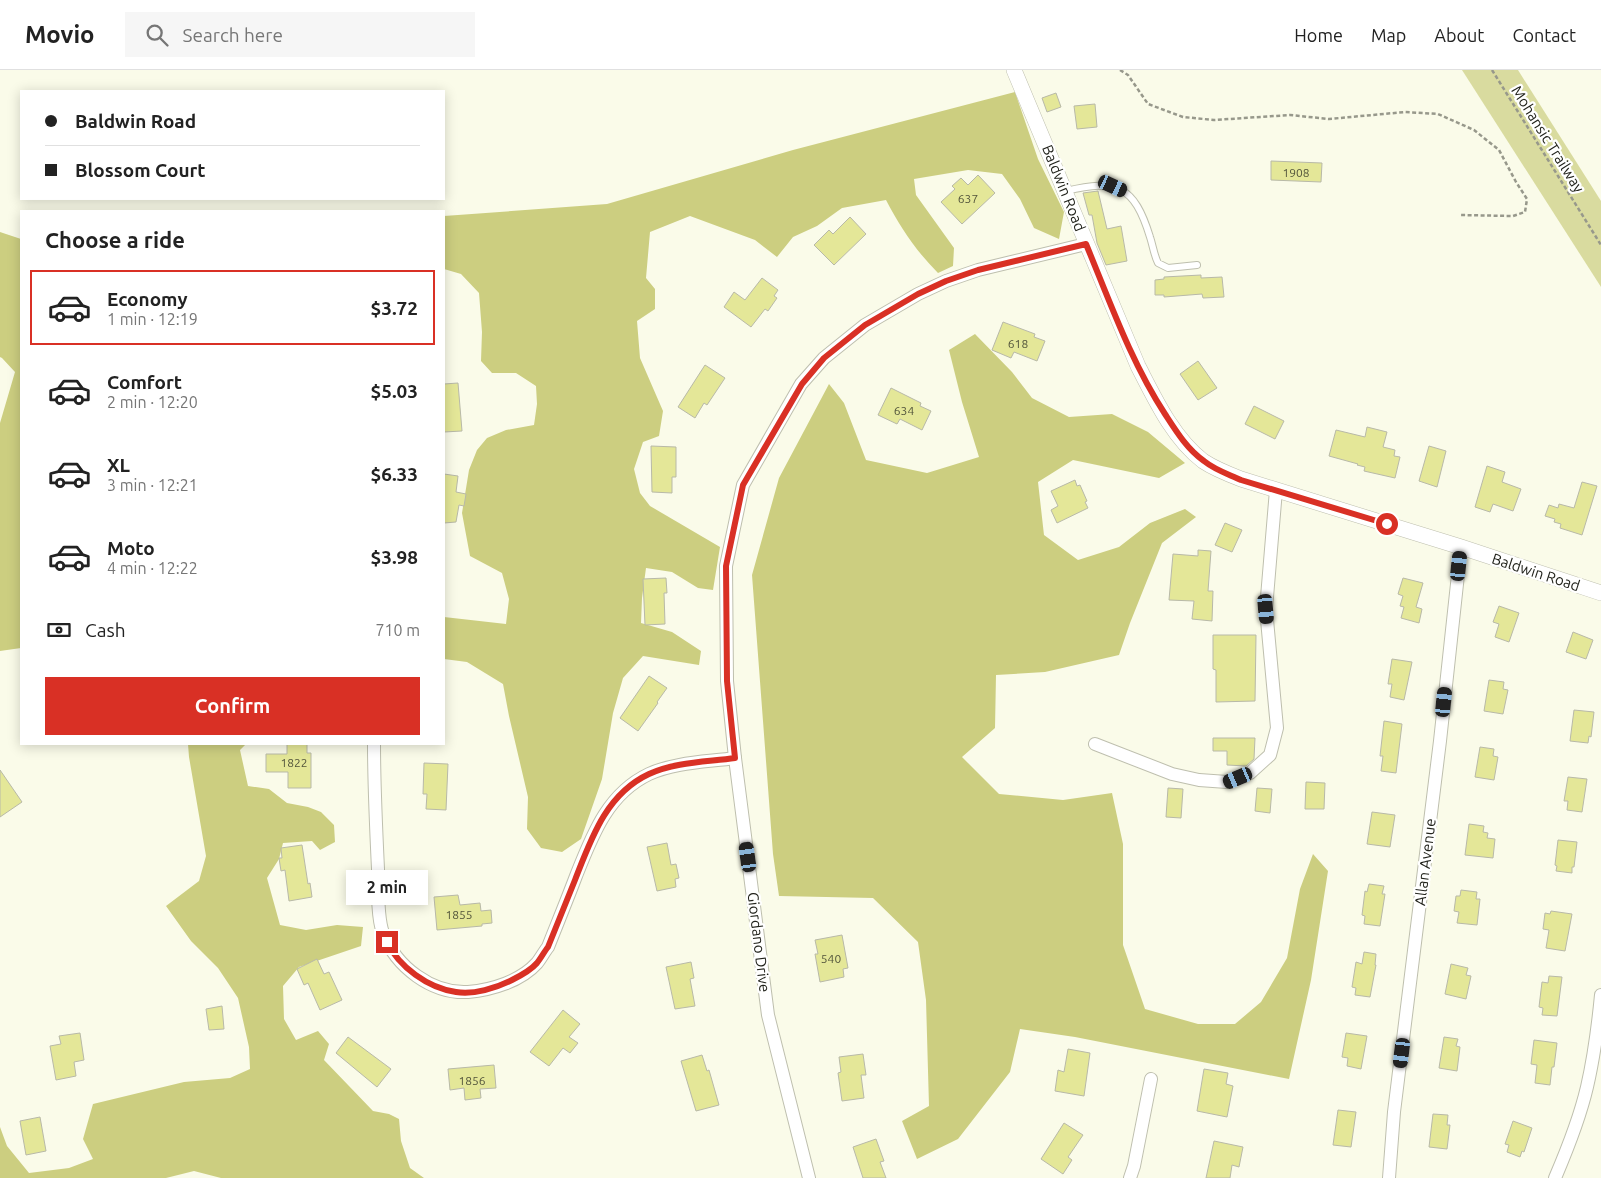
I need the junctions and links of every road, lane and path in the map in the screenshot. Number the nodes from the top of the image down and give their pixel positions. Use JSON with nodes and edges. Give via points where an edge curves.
{"nodes":[{"id":1,"x":1014,"y":70,"type":"edge"},
{"id":2,"x":1120,"y":70,"type":"edge"},
{"id":3,"x":1492,"y":70,"type":"edge"},
{"id":4,"x":1064,"y":191,"type":"junction"},
{"id":5,"x":1459,"y":215,"type":"dead end"},
{"id":6,"x":1086,"y":244,"type":"junction"},
{"id":7,"x":1601,"y":245,"type":"edge"},
{"id":8,"x":1197,"y":265,"type":"dead end"},
{"id":9,"x":1276,"y":490,"type":"junction"},
{"id":10,"x":1461,"y":547,"type":"junction"},
{"id":11,"x":1601,"y":593,"type":"edge"},
{"id":12,"x":1096,"y":744,"type":"dead end"},
{"id":13,"x":374,"y":745,"type":"edge"},
{"id":14,"x":735,"y":758,"type":"junction"},
{"id":15,"x":1601,"y":995,"type":"edge"},
{"id":16,"x":1151,"y":1079,"type":"dead end"},
{"id":17,"x":809,"y":1178,"type":"edge"},
{"id":18,"x":1130,"y":1178,"type":"edge"},
{"id":19,"x":1389,"y":1178,"type":"edge"},
{"id":20,"x":1555,"y":1178,"type":"edge"}],
"edges":[{"from":1,"to":4,"type":"street","name":"Baldwin Road"},
{"from":2,"to":5,"type":"path","via":[[1128,75],[1148,104],[1183,117],[1214,120],[1290,115],[1329,119],[1405,112],[1438,114],[1474,130],[1499,150],[1528,198],[1525,212],[1513,216]]},
{"from":3,"to":7,"type":"path","name":"Mohansic Trailway"},
{"from":4,"to":6,"type":"street","name":"Baldwin Road"},
{"from":4,"to":8,"type":"lane","via":[[1098,184],[1125,192],[1143,217],[1158,264],[1168,268]]},
{"from":6,"to":9,"type":"street","name":"Baldwin Road","via":[[1138,366],[1174,429],[1190,449],[1218,470]]},
{"from":6,"to":14,"type":"street","name":"Giordano Drive","via":[[978,270],[918,294],[865,325],[824,358],[802,384],[743,485],[726,566],[727,681]]},
{"from":9,"to":10,"type":"street","name":"Baldwin Road"},
{"from":9,"to":12,"type":"street","via":[[1266,609],[1277,728],[1270,755],[1250,773],[1227,782],[1172,774]]},
{"from":10,"to":11,"type":"street","name":"Baldwin Road"},
{"from":10,"to":19,"type":"street","name":"Allan Avenue","via":[[1394,1112]]},
{"from":13,"to":14,"type":"street","via":[[382,932],[392,952],[412,974],[456,992],[501,985],[536,964],[548,947],[596,828],[615,800],[634,783],[673,766]]},
{"from":14,"to":17,"type":"street","name":"Giordano Drive","via":[[768,1015]]},
{"from":15,"to":20,"type":"street","via":[[1587,1088]]},
{"from":16,"to":18,"type":"street"}]}
